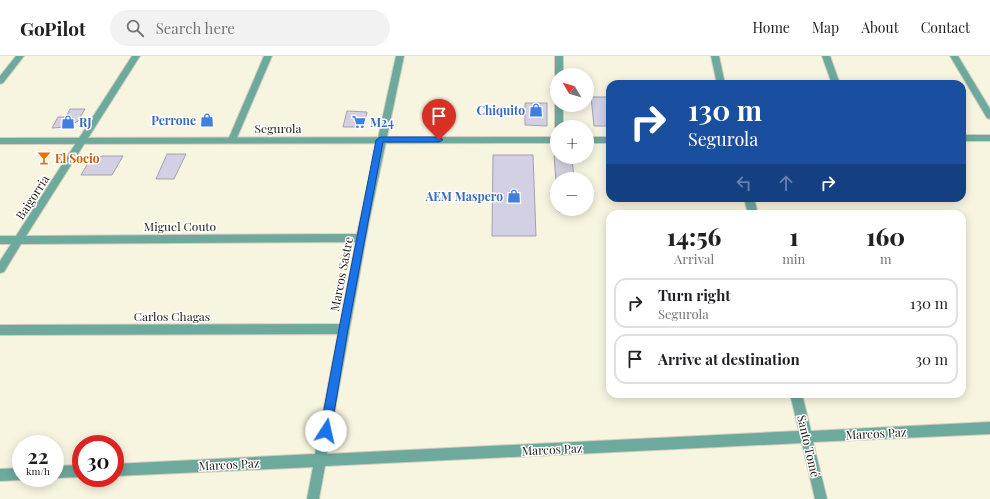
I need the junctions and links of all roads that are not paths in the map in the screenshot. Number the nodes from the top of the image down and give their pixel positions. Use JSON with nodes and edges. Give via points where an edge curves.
{"nodes":[{"id":1,"x":20,"y":56,"type":"edge"},
{"id":2,"x":136,"y":56,"type":"edge"},
{"id":3,"x":268,"y":56,"type":"edge"},
{"id":4,"x":400,"y":56,"type":"edge"},
{"id":5,"x":559,"y":56,"type":"edge"},
{"id":6,"x":715,"y":56,"type":"edge"},
{"id":7,"x":826,"y":56,"type":"edge"},
{"id":8,"x":954,"y":56,"type":"edge"},
{"id":9,"x":559,"y":68,"type":"edge"},
{"id":10,"x":721,"y":80,"type":"edge"},
{"id":11,"x":835,"y":80,"type":"edge"},
{"id":12,"x":0,"y":81,"type":"edge"},
{"id":13,"x":990,"y":116,"type":"edge"},
{"id":14,"x":966,"y":138,"type":"edge"},
{"id":15,"x":990,"y":138,"type":"edge"},
{"id":16,"x":232,"y":140,"type":"junction"},
{"id":17,"x":380,"y":140,"type":"junction"},
{"id":18,"x":550,"y":140,"type":"edge"},
{"id":19,"x":594,"y":140,"type":"edge"},
{"id":20,"x":606,"y":140,"type":"edge"},
{"id":21,"x":0,"y":141,"type":"edge"},
{"id":22,"x":83,"y":141,"type":"junction"},
{"id":23,"x":361,"y":238,"type":"junction"},
{"id":24,"x":0,"y":240,"type":"edge"},
{"id":25,"x":19,"y":240,"type":"junction"},
{"id":26,"x":0,"y":269,"type":"edge"},
{"id":27,"x":343,"y":329,"type":"junction"},
{"id":28,"x":0,"y":330,"type":"edge"},
{"id":29,"x":797,"y":398,"type":"edge"},
{"id":30,"x":990,"y":428,"type":"edge"},
{"id":31,"x":807,"y":436,"type":"junction"},
{"id":32,"x":321,"y":460,"type":"junction"},
{"id":33,"x":124,"y":470,"type":"edge"},
{"id":34,"x":12,"y":474,"type":"edge"},
{"id":35,"x":0,"y":475,"type":"edge"},
{"id":36,"x":313,"y":499,"type":"edge"},
{"id":37,"x":821,"y":499,"type":"edge"}],
"edges":[{"from":1,"to":12,"type":"street"},
{"from":2,"to":22,"type":"street","name":"Baigorria"},
{"from":3,"to":16,"type":"street"},
{"from":4,"to":17,"type":"street","name":"Marcos Sastre"},
{"from":5,"to":9,"type":"street"},
{"from":6,"to":10,"type":"street"},
{"from":7,"to":11,"type":"street"},
{"from":8,"to":13,"type":"street"},
{"from":14,"to":15,"type":"street"},
{"from":16,"to":17,"type":"street","name":"Segurola"},
{"from":16,"to":22,"type":"street","name":"Segurola"},
{"from":17,"to":18,"type":"street","name":"Segurola"},
{"from":17,"to":23,"type":"street","name":"Marcos Sastre"},
{"from":19,"to":20,"type":"street"},
{"from":21,"to":22,"type":"street","name":"Segurola"},
{"from":22,"to":25,"type":"street","name":"Baigorria"},
{"from":23,"to":25,"type":"street","name":"Miguel Couto"},
{"from":23,"to":27,"type":"street","name":"Marcos Sastre"},
{"from":24,"to":25,"type":"street","name":"Miguel Couto"},
{"from":25,"to":26,"type":"street","name":"Baigorria"},
{"from":27,"to":28,"type":"street","name":"Carlos Chagas"},
{"from":27,"to":32,"type":"street","name":"Marcos Sastre"},
{"from":29,"to":31,"type":"street","name":"Santo Tomé"},
{"from":30,"to":31,"type":"street","name":"Marcos Paz"},
{"from":31,"to":32,"type":"street","name":"Marcos Paz"},
{"from":31,"to":37,"type":"street","name":"Santo Tomé"},
{"from":32,"to":33,"type":"street","name":"Marcos Paz"},
{"from":32,"to":36,"type":"street","name":"Marcos Sastre"},
{"from":34,"to":35,"type":"street"}]}
